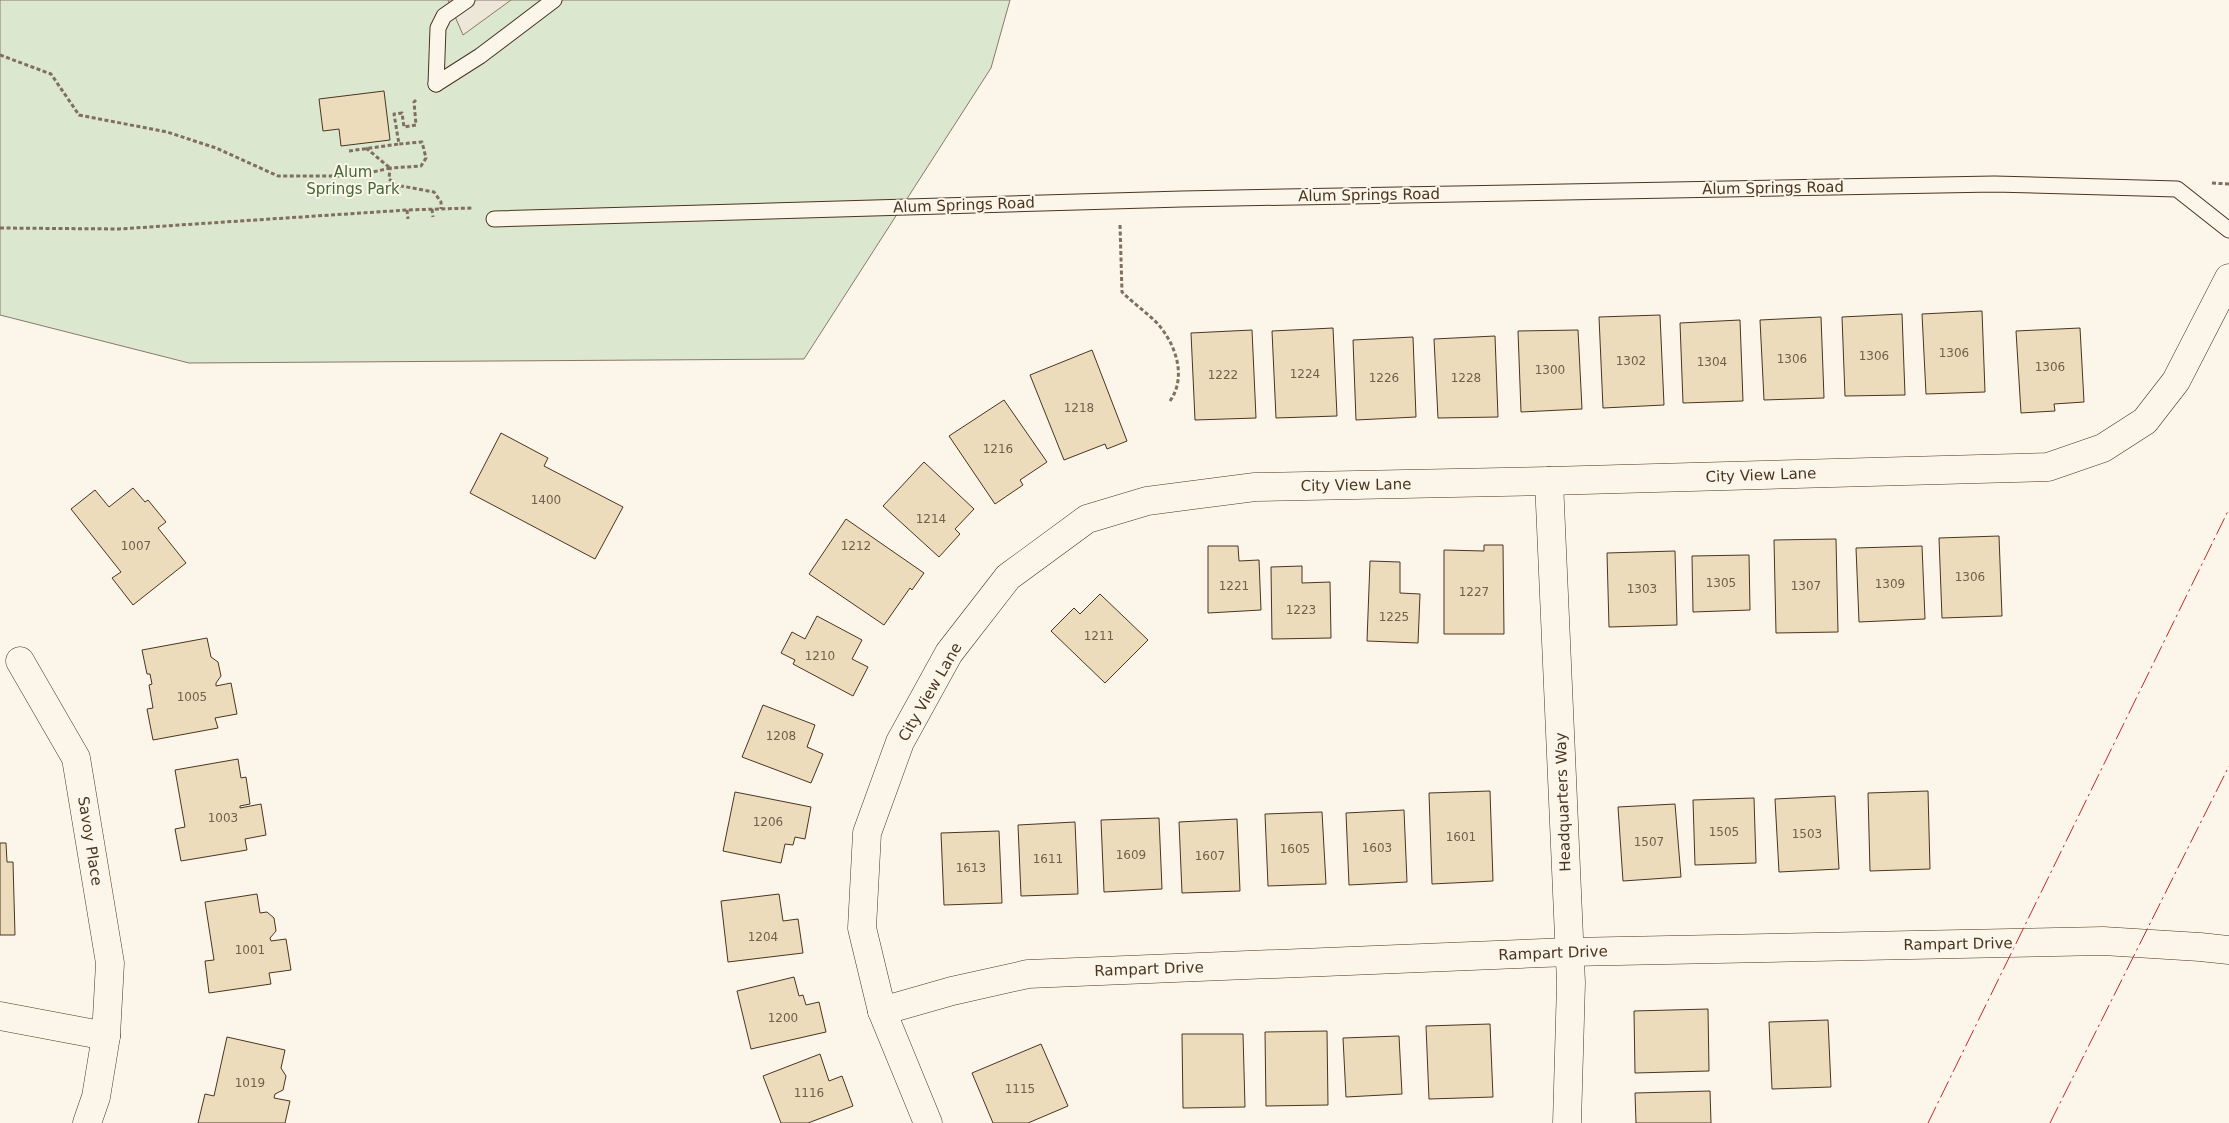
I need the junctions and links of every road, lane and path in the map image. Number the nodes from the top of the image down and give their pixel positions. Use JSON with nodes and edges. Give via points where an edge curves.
{"nodes":[{"id":1,"x":467,"y":0,"type":"edge"},
{"id":2,"x":554,"y":0,"type":"edge"},
{"id":3,"x":0,"y":55,"type":"edge"},
{"id":4,"x":436,"y":84,"type":"junction"},
{"id":5,"x":399,"y":144,"type":"junction"},
{"id":6,"x":366,"y":148,"type":"junction"},
{"id":7,"x":349,"y":151,"type":"dead end"},
{"id":8,"x":390,"y":168,"type":"junction"},
{"id":9,"x":432,"y":209,"type":"dead end"},
{"id":10,"x":442,"y":209,"type":"dead end"},
{"id":11,"x":407,"y":210,"type":"dead end"},
{"id":12,"x":433,"y":216,"type":"dead end"},
{"id":13,"x":408,"y":219,"type":"dead end"},
{"id":14,"x":494,"y":219,"type":"dead end"},
{"id":15,"x":2229,"y":230,"type":"edge"},
{"id":16,"x":1120,"y":246,"type":"dead end"},
{"id":17,"x":2229,"y":278,"type":"edge"},
{"id":18,"x":1170,"y":401,"type":"dead end"},
{"id":19,"x":1550,"y":481,"type":"junction"},
{"id":20,"x":20,"y":661,"type":"dead end"},
{"id":21,"x":2229,"y":950,"type":"edge"},
{"id":22,"x":1569,"y":952,"type":"junction"},
{"id":23,"x":882,"y":1012,"type":"junction"},
{"id":24,"x":0,"y":1016,"type":"edge"},
{"id":25,"x":106,"y":1036,"type":"junction"},
{"id":26,"x":87,"y":1123,"type":"edge"},
{"id":27,"x":928,"y":1123,"type":"edge"},
{"id":28,"x":1567,"y":1123,"type":"edge"}],
"edges":[{"from":1,"to":4,"type":"lane","via":[[444,16],[438,28]]},
{"from":2,"to":4,"type":"lane","via":[[480,56]]},
{"from":3,"to":8,"type":"path","via":[[51,74],[79,115],[167,132],[216,148],[278,176],[356,176]]},
{"from":4,"to":5,"type":"path","via":[[414,102],[416,125],[404,127],[402,112],[394,114]]},
{"from":5,"to":6,"type":"path"},
{"from":5,"to":8,"type":"path","via":[[422,142],[426,158],[421,166]]},
{"from":6,"to":7,"type":"path"},
{"from":6,"to":8,"type":"path"},
{"from":8,"to":10,"type":"path","via":[[392,183],[434,192]]},
{"from":9,"to":12,"type":"path"},
{"from":11,"to":13,"type":"path"},
{"from":14,"to":15,"type":"lane","name":"Alum Springs Road","via":[[1182,199],[1994,184],[2177,189]]},
{"from":16,"to":18,"type":"path","via":[[1122,292],[1157,324],[1175,355],[1179,380]]},
{"from":17,"to":19,"type":"street","name":"City View Lane","via":[[2176,381],[2145,422],[2103,448],[2048,467]]},
{"from":19,"to":22,"type":"street","name":"Headquarters Way"},
{"from":19,"to":23,"type":"street","name":"City View Lane","via":[[1255,487],[1147,501],[1086,519],[1008,577],[949,653],[904,734],[867,834],[862,928]]},
{"from":20,"to":25,"type":"street","name":"Savoy Place","via":[[76,758],[110,963]]},
{"from":21,"to":22,"type":"street","name":"Rampart Drive","via":[[2103,941]]},
{"from":22,"to":23,"type":"street","name":"Rampart Drive","via":[[1028,974],[952,991]]},
{"from":22,"to":28,"type":"street","name":"Headquarters Way"},
{"from":23,"to":27,"type":"street","name":"City View Lane"},
{"from":24,"to":25,"type":"street"},
{"from":25,"to":26,"type":"street","name":"Savoy Place","via":[[96,1096]]}]}
